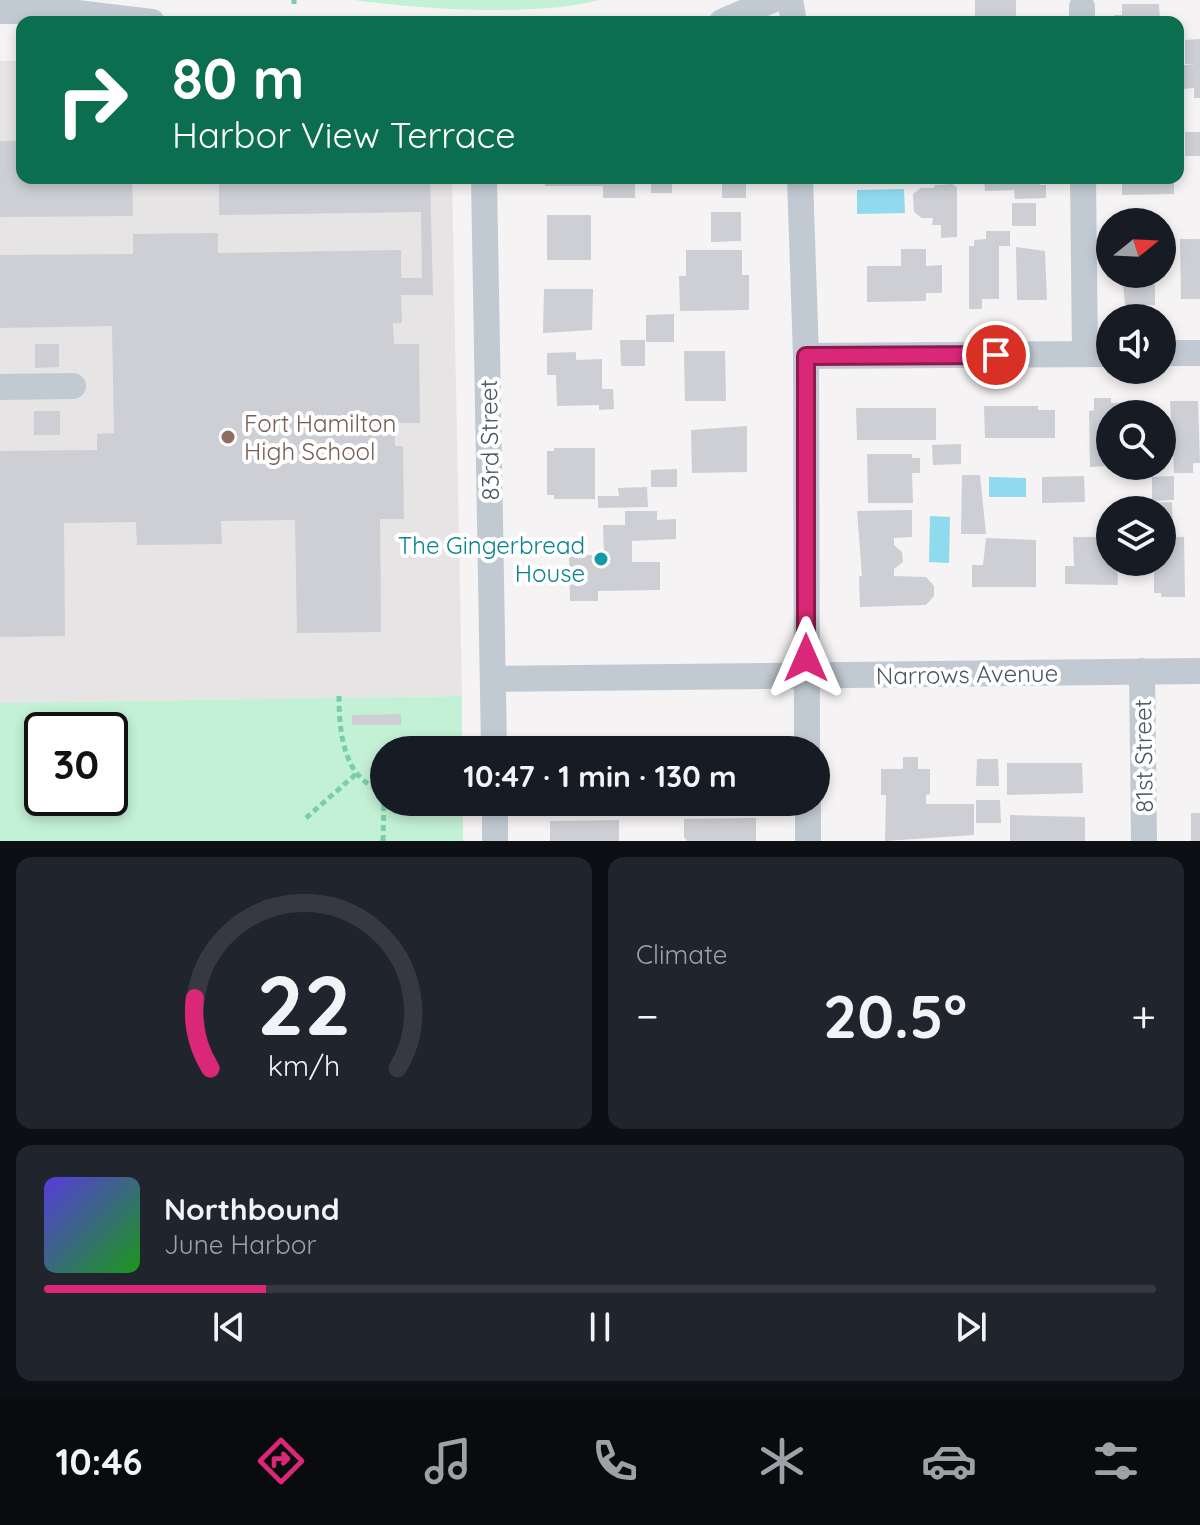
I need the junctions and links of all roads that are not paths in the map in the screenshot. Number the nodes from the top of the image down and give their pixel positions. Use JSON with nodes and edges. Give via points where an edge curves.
{"nodes":[{"id":1,"x":772,"y":0,"type":"edge"},
{"id":2,"x":0,"y":11,"type":"edge"},
{"id":3,"x":102,"y":16,"type":"edge"},
{"id":4,"x":736,"y":16,"type":"edge"},
{"id":5,"x":484,"y":184,"type":"edge"},
{"id":6,"x":800,"y":184,"type":"edge"},
{"id":7,"x":1083,"y":184,"type":"edge"},
{"id":8,"x":1096,"y":341,"type":"edge"},
{"id":9,"x":1176,"y":353,"type":"edge"},
{"id":10,"x":1200,"y":353,"type":"edge"},
{"id":11,"x":1096,"y":354,"type":"edge"},
{"id":12,"x":806,"y":356,"type":"junction"},
{"id":13,"x":73,"y":386,"type":"dead end"},
{"id":14,"x":0,"y":387,"type":"edge"},
{"id":15,"x":1142,"y":671,"type":"junction"},
{"id":16,"x":1200,"y":671,"type":"edge"},
{"id":17,"x":806,"y":676,"type":"junction"},
{"id":18,"x":494,"y":679,"type":"junction"},
{"id":19,"x":494,"y":736,"type":"edge"},
{"id":20,"x":807,"y":736,"type":"edge"},
{"id":21,"x":495,"y":816,"type":"edge"},
{"id":22,"x":808,"y":816,"type":"edge"},
{"id":23,"x":495,"y":841,"type":"edge"},
{"id":24,"x":808,"y":841,"type":"edge"},
{"id":25,"x":1144,"y":841,"type":"edge"}],
"edges":[{"from":1,"to":4,"type":"street"},
{"from":2,"to":3,"type":"street"},
{"from":5,"to":18,"type":"street","name":"83rd Street"},
{"from":6,"to":12,"type":"street"},
{"from":7,"to":8,"type":"street"},
{"from":9,"to":10,"type":"street"},
{"from":11,"to":12,"type":"street"},
{"from":12,"to":17,"type":"street"},
{"from":13,"to":14,"type":"street"},
{"from":15,"to":16,"type":"street","name":"Narrows Avenue"},
{"from":15,"to":17,"type":"street","name":"Narrows Avenue"},
{"from":15,"to":25,"type":"street","name":"81st Street"},
{"from":17,"to":18,"type":"street","name":"Narrows Avenue"},
{"from":17,"to":20,"type":"street"},
{"from":18,"to":19,"type":"street","name":"83rd Street"},
{"from":21,"to":23,"type":"street"},
{"from":22,"to":24,"type":"street"}]}
